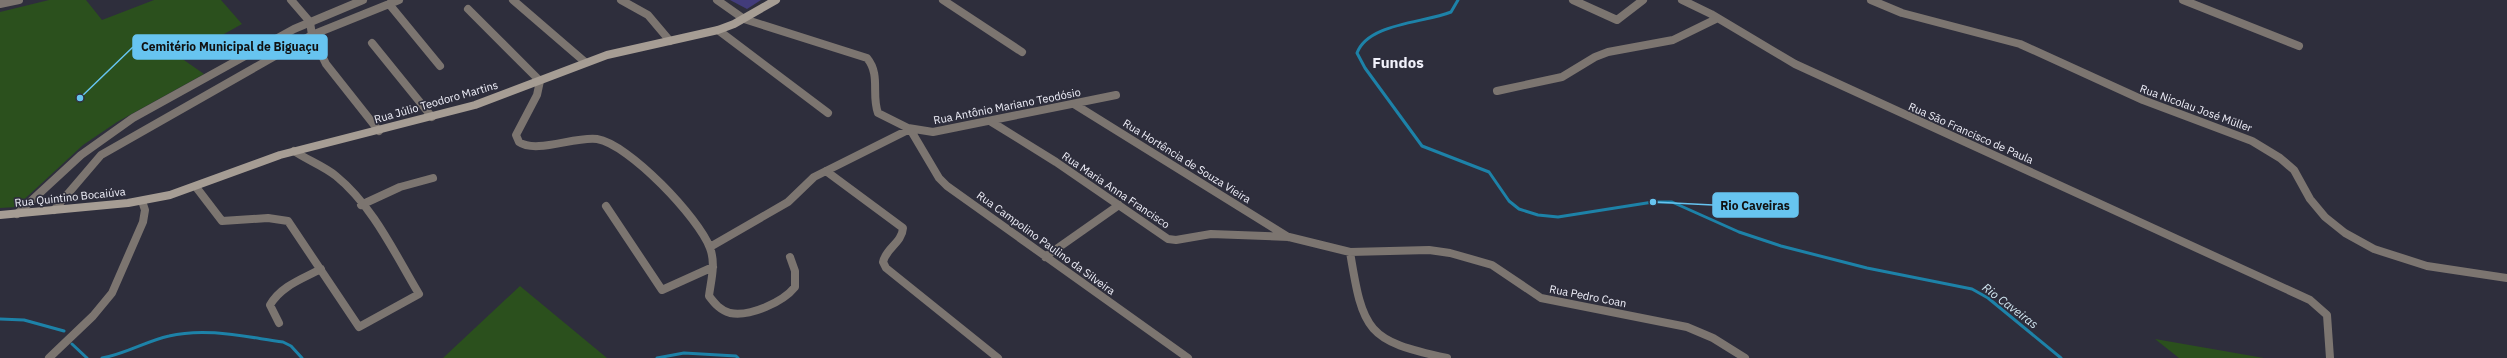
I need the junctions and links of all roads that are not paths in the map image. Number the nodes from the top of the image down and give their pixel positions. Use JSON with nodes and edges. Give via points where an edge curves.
{"nodes":[{"id":1,"x":19,"y":0,"type":"edge"},
{"id":2,"x":291,"y":0,"type":"edge"},
{"id":3,"x":363,"y":0,"type":"edge"},
{"id":4,"x":399,"y":0,"type":"edge"},
{"id":5,"x":513,"y":0,"type":"edge"},
{"id":6,"x":621,"y":0,"type":"edge"},
{"id":7,"x":717,"y":0,"type":"edge"},
{"id":8,"x":776,"y":0,"type":"edge"},
{"id":9,"x":943,"y":0,"type":"edge"},
{"id":10,"x":1573,"y":0,"type":"edge"},
{"id":11,"x":1643,"y":0,"type":"edge"},
{"id":12,"x":1682,"y":0,"type":"edge"},
{"id":13,"x":1871,"y":0,"type":"edge"},
{"id":14,"x":2183,"y":0,"type":"edge"},
{"id":15,"x":1583,"y":2,"type":"edge"},
{"id":16,"x":0,"y":4,"type":"edge"},
{"id":17,"x":388,"y":4,"type":"junction"},
{"id":18,"x":468,"y":9,"type":"dead end"},
{"id":19,"x":744,"y":19,"type":"junction"},
{"id":20,"x":1716,"y":19,"type":"junction"},
{"id":21,"x":310,"y":22,"type":"junction"},
{"id":22,"x":718,"y":30,"type":"junction"},
{"id":23,"x":312,"y":35,"type":"junction"},
{"id":24,"x":670,"y":41,"type":"junction"},
{"id":25,"x":372,"y":43,"type":"dead end"},
{"id":26,"x":2299,"y":46,"type":"dead end"},
{"id":27,"x":1022,"y":52,"type":"dead end"},
{"id":28,"x":585,"y":62,"type":"junction"},
{"id":29,"x":440,"y":66,"type":"dead end"},
{"id":30,"x":540,"y":80,"type":"junction"},
{"id":31,"x":1497,"y":91,"type":"dead end"},
{"id":32,"x":1116,"y":95,"type":"dead end"},
{"id":33,"x":1074,"y":104,"type":"junction"},
{"id":34,"x":828,"y":113,"type":"dead end"},
{"id":35,"x":432,"y":117,"type":"junction"},
{"id":36,"x":990,"y":121,"type":"junction"},
{"id":37,"x":910,"y":129,"type":"junction"},
{"id":38,"x":379,"y":131,"type":"junction"},
{"id":39,"x":294,"y":152,"type":"junction"},
{"id":40,"x":826,"y":171,"type":"junction"},
{"id":41,"x":433,"y":178,"type":"dead end"},
{"id":42,"x":196,"y":187,"type":"junction"},
{"id":43,"x":142,"y":201,"type":"junction"},
{"id":44,"x":361,"y":205,"type":"junction"},
{"id":45,"x":1119,"y":205,"type":"junction"},
{"id":46,"x":606,"y":206,"type":"dead end"},
{"id":47,"x":54,"y":210,"type":"junction"},
{"id":48,"x":17,"y":214,"type":"junction"},
{"id":49,"x":0,"y":215,"type":"edge"},
{"id":50,"x":1289,"y":237,"type":"junction"},
{"id":51,"x":710,"y":247,"type":"junction"},
{"id":52,"x":1350,"y":252,"type":"junction"},
{"id":53,"x":790,"y":257,"type":"dead end"},
{"id":54,"x":1045,"y":257,"type":"junction"},
{"id":55,"x":713,"y":267,"type":"junction"},
{"id":56,"x":321,"y":269,"type":"junction"},
{"id":57,"x":2507,"y":278,"type":"edge"},
{"id":58,"x":279,"y":323,"type":"dead end"},
{"id":59,"x":49,"y":358,"type":"edge"},
{"id":60,"x":998,"y":358,"type":"edge"},
{"id":61,"x":1188,"y":358,"type":"edge"},
{"id":62,"x":1446,"y":358,"type":"edge"},
{"id":63,"x":1745,"y":358,"type":"edge"},
{"id":64,"x":2330,"y":358,"type":"edge"}],
"edges":[{"from":1,"to":16,"type":"street"},
{"from":2,"to":21,"type":"street"},
{"from":3,"to":21,"type":"street"},
{"from":4,"to":17,"type":"street"},
{"from":5,"to":28,"type":"street"},
{"from":6,"to":24,"type":"street","via":[[648,15]]},
{"from":7,"to":19,"type":"street"},
{"from":8,"to":19,"type":"main road","name":"Rua Júlio Teodoro Martins"},
{"from":9,"to":27,"type":"street"},
{"from":10,"to":15,"type":"street"},
{"from":11,"to":15,"type":"street","via":[[1617,20]]},
{"from":12,"to":20,"type":"street","name":"Rua São Francisco de Paula","via":[[1704,10]]},
{"from":13,"to":57,"type":"street","name":"Rua Nicolau José Müller","via":[[1902,14],[2020,44],[2149,103],[2252,140],[2294,170],[2310,199],[2325,217],[2374,249],[2427,266]]},
{"from":14,"to":26,"type":"street"},
{"from":17,"to":23,"type":"street"},
{"from":17,"to":29,"type":"street"},
{"from":18,"to":30,"type":"street"},
{"from":19,"to":22,"type":"main road","name":"Rua Júlio Teodoro Martins"},
{"from":19,"to":37,"type":"street","name":"Rua Antônio Mariano Teodósio","via":[[867,58],[872,62],[876,73],[875,104],[878,114]]},
{"from":20,"to":31,"type":"street","via":[[1673,40],[1608,52],[1562,77]]},
{"from":20,"to":64,"type":"street","name":"Rua São Francisco de Paula","via":[[1795,64],[2310,300],[2328,315]]},
{"from":21,"to":23,"type":"street"},
{"from":21,"to":48,"type":"street","via":[[204,78],[114,130],[81,155]]},
{"from":22,"to":24,"type":"main road","name":"Rua Júlio Teodoro Martins"},
{"from":22,"to":34,"type":"street"},
{"from":23,"to":38,"type":"street","via":[[326,64]]},
{"from":23,"to":47,"type":"street","via":[[101,155]]},
{"from":24,"to":28,"type":"main road","name":"Rua Júlio Teodoro Martins"},
{"from":25,"to":35,"type":"street"},
{"from":28,"to":30,"type":"main road","name":"Rua Júlio Teodoro Martins"},
{"from":30,"to":35,"type":"main road","name":"Rua Júlio Teodoro Martins","via":[[474,105]]},
{"from":30,"to":51,"type":"street","via":[[537,95],[516,136],[520,143],[538,146],[599,139],[622,147],[643,163]]},
{"from":32,"to":33,"type":"street","name":"Rua Antônio Mariano Teodósio"},
{"from":33,"to":36,"type":"street","name":"Rua Antônio Mariano Teodósio"},
{"from":33,"to":50,"type":"street","name":"Rua Hortência de Souza Vieira"},
{"from":35,"to":38,"type":"main road","name":"Rua Júlio Teodoro Martins"},
{"from":36,"to":37,"type":"street","name":"Rua Antônio Mariano Teodósio","via":[[934,132]]},
{"from":36,"to":45,"type":"street","name":"Rua Maria Anna Francisco"},
{"from":37,"to":40,"type":"street"},
{"from":37,"to":54,"type":"street","name":"Rua Campolino Paulino da Silveira","via":[[942,182]]},
{"from":38,"to":39,"type":"main road","name":"Rua Júlio Teodoro Martins"},
{"from":39,"to":42,"type":"main road","name":"Rua Júlio Teodoro Martins"},
{"from":39,"to":44,"type":"street","via":[[335,175]]},
{"from":40,"to":51,"type":"street","via":[[814,177],[788,202]]},
{"from":40,"to":60,"type":"street","via":[[903,228],[901,238],[884,255],[882,262],[886,268]]},
{"from":41,"to":44,"type":"street","via":[[400,187]]},
{"from":42,"to":43,"type":"main road","name":"Rua Júlio Teodoro Martins"},
{"from":42,"to":56,"type":"street","via":[[222,221],[268,218],[288,221]]},
{"from":43,"to":47,"type":"main road","name":"Rua Quintino Bocaiúva"},
{"from":43,"to":59,"type":"street","via":[[145,210],[143,222],[112,293],[93,316]]},
{"from":44,"to":56,"type":"street","via":[[419,294],[358,327]]},
{"from":45,"to":50,"type":"street","name":"Rua Maria Anna Francisco","via":[[1168,239],[1216,234]]},
{"from":45,"to":54,"type":"street"},
{"from":46,"to":55,"type":"street","via":[[662,290]]},
{"from":47,"to":48,"type":"main road","name":"Rua Quintino Bocaiúva"},
{"from":48,"to":49,"type":"main road","name":"Rua Quintino Bocaiúva"},
{"from":50,"to":52,"type":"street","name":"Rua Pedro Coan"},
{"from":51,"to":55,"type":"street","via":[[714,257]]},
{"from":52,"to":62,"type":"street","via":[[1366,317],[1378,335],[1405,348]]},
{"from":52,"to":63,"type":"street","name":"Rua Pedro Coan","via":[[1429,250],[1459,255],[1492,265],[1541,298],[1687,327],[1713,338]]},
{"from":53,"to":55,"type":"street","via":[[795,271],[795,287],[791,293],[776,302],[738,313],[726,311],[713,304],[709,290]]},
{"from":54,"to":61,"type":"street","name":"Rua Campolino Paulino da Silveira"},
{"from":56,"to":58,"type":"street","via":[[279,291],[270,305]]}]}
